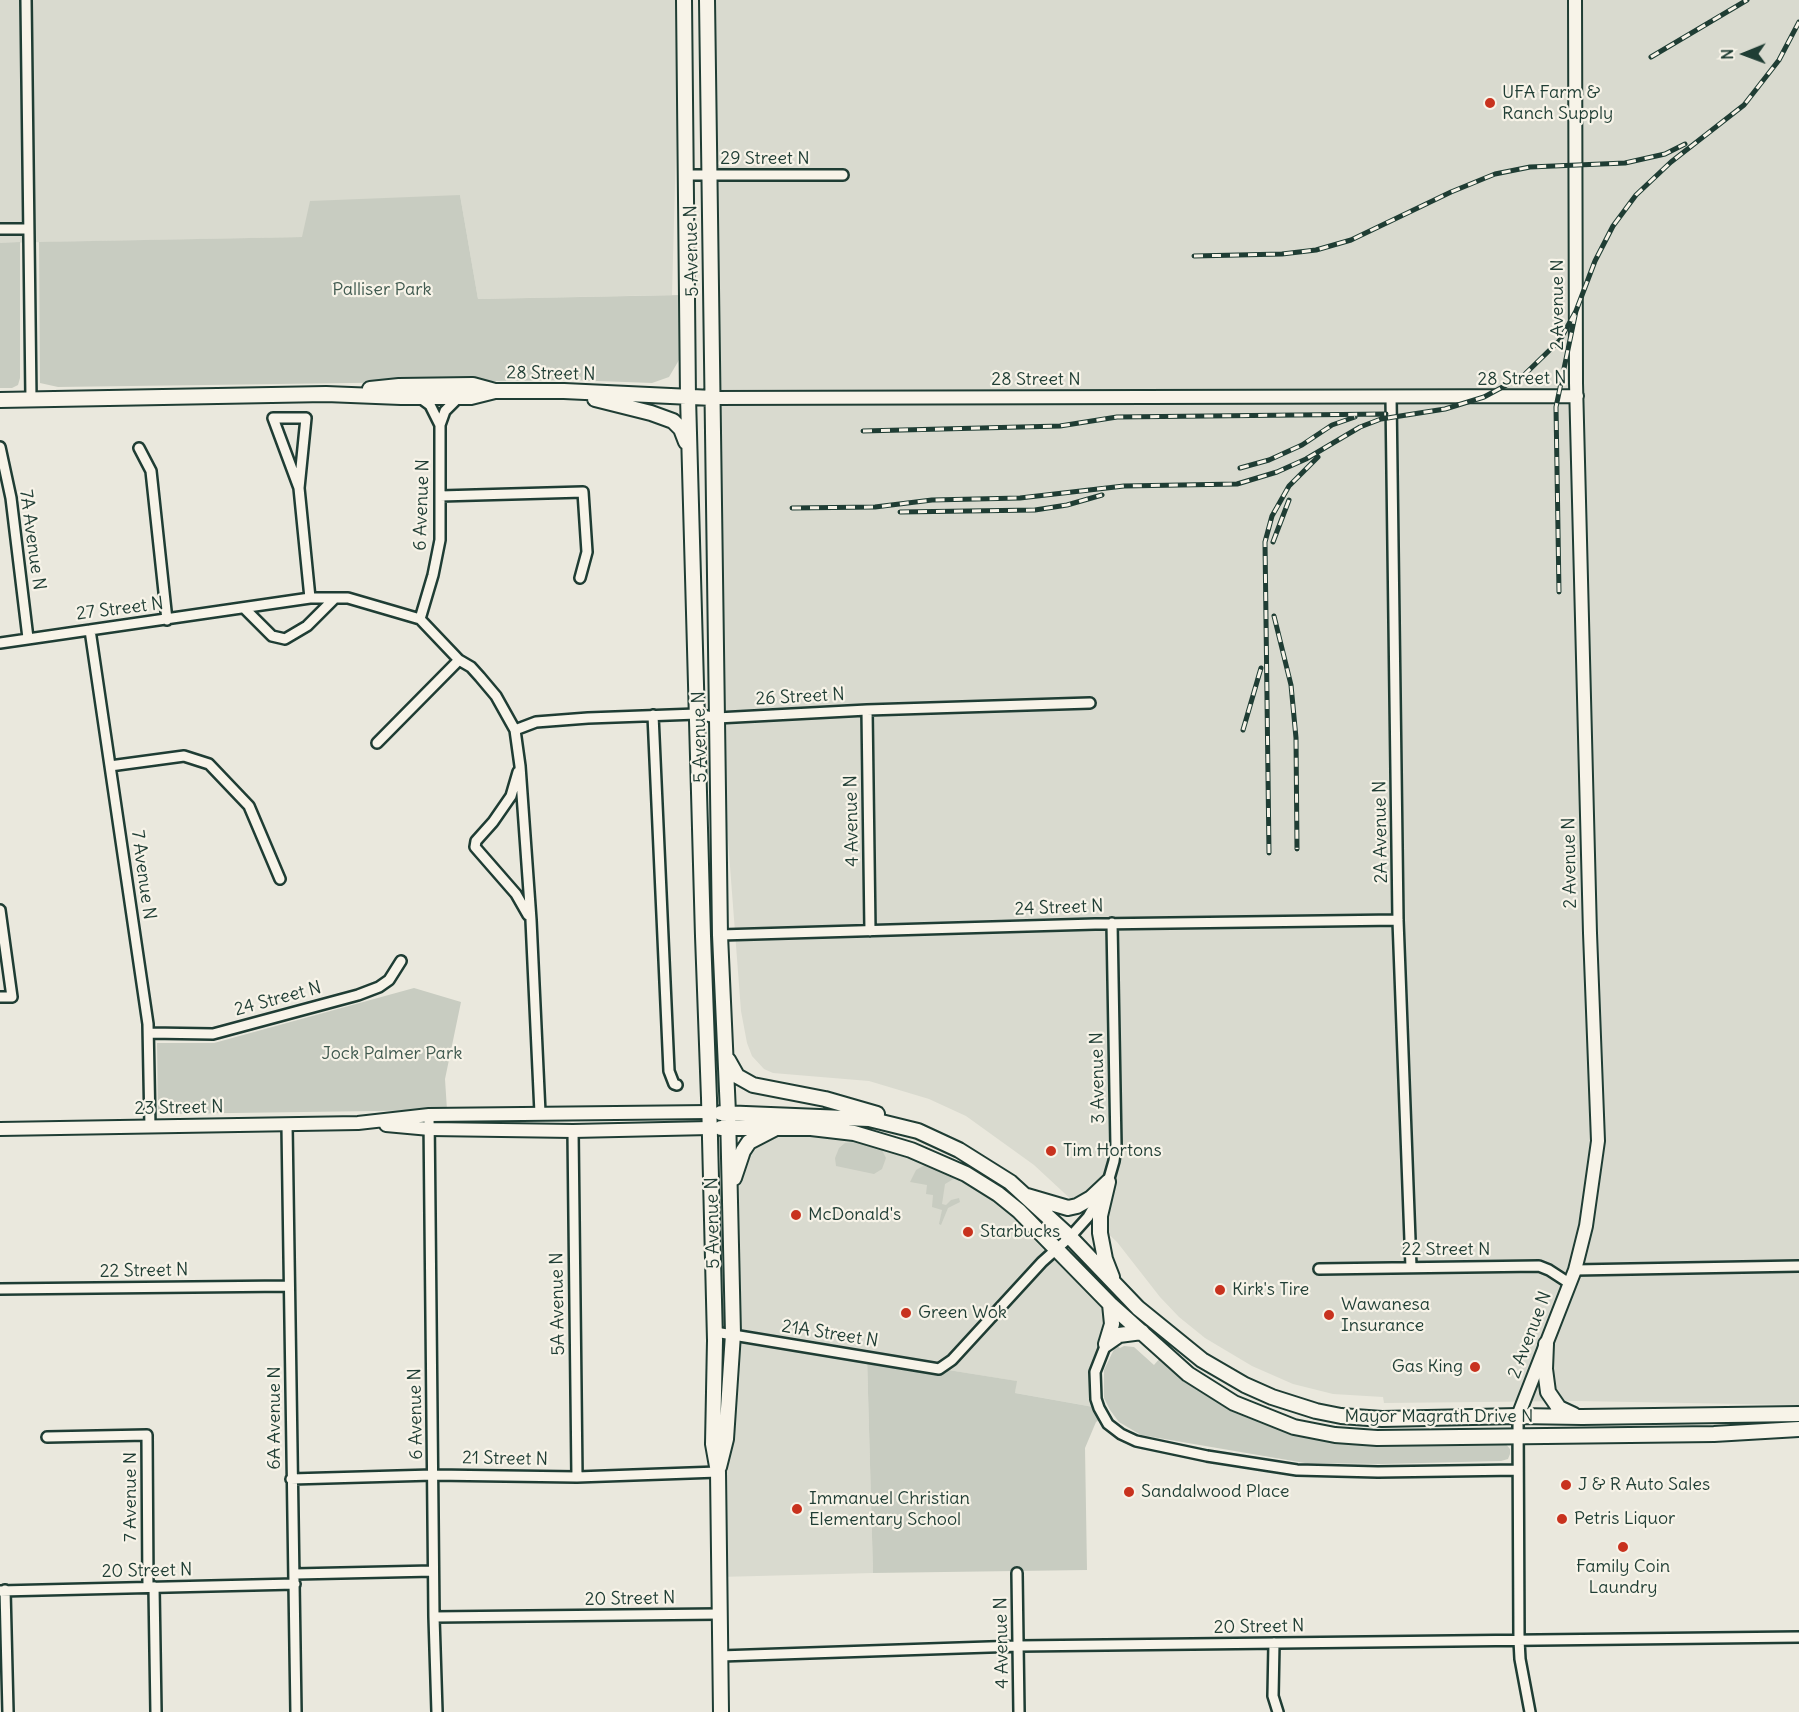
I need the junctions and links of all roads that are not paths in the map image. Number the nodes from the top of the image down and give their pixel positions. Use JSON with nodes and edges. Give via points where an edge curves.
{"nodes":[{"id":1,"x":26,"y":0,"type":"edge"},
{"id":2,"x":684,"y":0,"type":"edge"},
{"id":3,"x":707,"y":0,"type":"edge"},
{"id":4,"x":1575,"y":0,"type":"edge"},
{"id":5,"x":687,"y":175,"type":"junction"},
{"id":6,"x":843,"y":175,"type":"dead end"},
{"id":7,"x":708,"y":176,"type":"junction"},
{"id":8,"x":0,"y":229,"type":"edge"},
{"id":9,"x":28,"y":229,"type":"junction"},
{"id":10,"x":495,"y":391,"type":"junction"},
{"id":11,"x":564,"y":391,"type":"junction"},
{"id":12,"x":326,"y":394,"type":"junction"},
{"id":13,"x":1577,"y":396,"type":"junction"},
{"id":14,"x":418,"y":397,"type":"junction"},
{"id":15,"x":459,"y":397,"type":"junction"},
{"id":16,"x":688,"y":397,"type":"junction"},
{"id":17,"x":1391,"y":397,"type":"junction"},
{"id":18,"x":32,"y":398,"type":"junction"},
{"id":19,"x":713,"y":398,"type":"junction"},
{"id":20,"x":0,"y":400,"type":"edge"},
{"id":21,"x":440,"y":425,"type":"junction"},
{"id":22,"x":0,"y":447,"type":"edge"},
{"id":23,"x":139,"y":448,"type":"dead end"},
{"id":24,"x":690,"y":455,"type":"junction"},
{"id":25,"x":298,"y":488,"type":"junction"},
{"id":26,"x":440,"y":496,"type":"junction"},
{"id":27,"x":580,"y":578,"type":"dead end"},
{"id":28,"x":310,"y":598,"type":"junction"},
{"id":29,"x":335,"y":598,"type":"junction"},
{"id":30,"x":244,"y":608,"type":"junction"},
{"id":31,"x":420,"y":619,"type":"junction"},
{"id":32,"x":167,"y":620,"type":"junction"},
{"id":33,"x":90,"y":630,"type":"junction"},
{"id":34,"x":28,"y":638,"type":"junction"},
{"id":35,"x":0,"y":643,"type":"edge"},
{"id":36,"x":459,"y":660,"type":"junction"},
{"id":37,"x":1090,"y":703,"type":"dead end"},
{"id":38,"x":867,"y":710,"type":"junction"},
{"id":39,"x":697,"y":714,"type":"junction"},
{"id":40,"x":654,"y":715,"type":"junction"},
{"id":41,"x":717,"y":718,"type":"junction"},
{"id":42,"x":515,"y":730,"type":"junction"},
{"id":43,"x":378,"y":743,"type":"dead end"},
{"id":44,"x":110,"y":766,"type":"junction"},
{"id":45,"x":520,"y":766,"type":"junction"},
{"id":46,"x":280,"y":879,"type":"dead end"},
{"id":47,"x":0,"y":910,"type":"edge"},
{"id":48,"x":531,"y":920,"type":"junction"},
{"id":49,"x":1398,"y":920,"type":"junction"},
{"id":50,"x":1112,"y":923,"type":"junction"},
{"id":51,"x":870,"y":931,"type":"junction"},
{"id":52,"x":720,"y":935,"type":"junction"},
{"id":53,"x":401,"y":961,"type":"dead end"},
{"id":54,"x":0,"y":997,"type":"edge"},
{"id":55,"x":149,"y":1033,"type":"junction"},
{"id":56,"x":726,"y":1056,"type":"junction"},
{"id":57,"x":677,"y":1085,"type":"dead end"},
{"id":58,"x":710,"y":1112,"type":"junction"},
{"id":59,"x":540,"y":1113,"type":"junction"},
{"id":60,"x":728,"y":1113,"type":"junction"},
{"id":61,"x":429,"y":1115,"type":"junction"},
{"id":62,"x":358,"y":1123,"type":"junction"},
{"id":63,"x":287,"y":1125,"type":"junction"},
{"id":64,"x":150,"y":1127,"type":"junction"},
{"id":65,"x":778,"y":1127,"type":"junction"},
{"id":66,"x":906,"y":1127,"type":"junction"},
{"id":67,"x":710,"y":1128,"type":"junction"},
{"id":68,"x":729,"y":1128,"type":"junction"},
{"id":69,"x":0,"y":1129,"type":"edge"},
{"id":70,"x":430,"y":1129,"type":"junction"},
{"id":71,"x":573,"y":1131,"type":"junction"},
{"id":72,"x":1108,"y":1182,"type":"junction"},
{"id":73,"x":1023,"y":1195,"type":"junction"},
{"id":74,"x":730,"y":1198,"type":"junction"},
{"id":75,"x":1070,"y":1237,"type":"junction"},
{"id":76,"x":1057,"y":1249,"type":"junction"},
{"id":77,"x":1411,"y":1266,"type":"junction"},
{"id":78,"x":1799,"y":1266,"type":"edge"},
{"id":79,"x":1319,"y":1269,"type":"dead end"},
{"id":80,"x":1575,"y":1270,"type":"junction"},
{"id":81,"x":1569,"y":1282,"type":"junction"},
{"id":82,"x":1115,"y":1284,"type":"junction"},
{"id":83,"x":289,"y":1286,"type":"junction"},
{"id":84,"x":0,"y":1289,"type":"edge"},
{"id":85,"x":1110,"y":1304,"type":"junction"},
{"id":86,"x":715,"y":1332,"type":"junction"},
{"id":87,"x":1142,"y":1332,"type":"junction"},
{"id":88,"x":733,"y":1334,"type":"junction"},
{"id":89,"x":1106,"y":1344,"type":"junction"},
{"id":90,"x":1546,"y":1344,"type":"junction"},
{"id":91,"x":939,"y":1369,"type":"joint"},
{"id":92,"x":1799,"y":1414,"type":"edge"},
{"id":93,"x":1518,"y":1416,"type":"junction"},
{"id":94,"x":1582,"y":1417,"type":"junction"},
{"id":95,"x":1799,"y":1429,"type":"edge"},
{"id":96,"x":1519,"y":1435,"type":"junction"},
{"id":97,"x":47,"y":1437,"type":"dead end"},
{"id":98,"x":1518,"y":1470,"type":"junction"},
{"id":99,"x":718,"y":1472,"type":"junction"},
{"id":100,"x":433,"y":1475,"type":"junction"},
{"id":101,"x":577,"y":1477,"type":"junction"},
{"id":102,"x":291,"y":1479,"type":"junction"},
{"id":103,"x":433,"y":1571,"type":"junction"},
{"id":104,"x":1017,"y":1573,"type":"dead end"},
{"id":105,"x":295,"y":1579,"type":"junction"},
{"id":106,"x":151,"y":1587,"type":"junction"},
{"id":107,"x":3,"y":1590,"type":"edge"},
{"id":108,"x":719,"y":1614,"type":"junction"},
{"id":109,"x":434,"y":1617,"type":"junction"},
{"id":110,"x":1799,"y":1637,"type":"edge"},
{"id":111,"x":1519,"y":1640,"type":"junction"},
{"id":112,"x":1274,"y":1643,"type":"junction"},
{"id":113,"x":1019,"y":1646,"type":"junction"},
{"id":114,"x":720,"y":1656,"type":"junction"},
{"id":115,"x":8,"y":1712,"type":"edge"},
{"id":116,"x":156,"y":1712,"type":"edge"},
{"id":117,"x":296,"y":1712,"type":"edge"},
{"id":118,"x":437,"y":1712,"type":"edge"},
{"id":119,"x":721,"y":1712,"type":"edge"},
{"id":120,"x":1019,"y":1712,"type":"edge"},
{"id":121,"x":1278,"y":1712,"type":"edge"},
{"id":122,"x":1530,"y":1712,"type":"edge"}],
"edges":[{"from":1,"to":9,"type":"street"},
{"from":2,"to":5,"type":"main road","name":"5 Avenue N"},
{"from":3,"to":7,"type":"main road","name":"5 Avenue N"},
{"from":4,"to":13,"type":"street","name":"2 Avenue N"},
{"from":5,"to":7,"type":"street","name":"29 Street N"},
{"from":5,"to":16,"type":"main road","name":"5 Avenue N"},
{"from":6,"to":7,"type":"street","name":"29 Street N"},
{"from":7,"to":19,"type":"main road","name":"5 Avenue N"},
{"from":8,"to":9,"type":"street"},
{"from":9,"to":18,"type":"street"},
{"from":10,"to":11,"type":"main road","name":"28 Street N"},
{"from":10,"to":12,"type":"main road","name":"28 Street N","via":[[473,385],[399,386]]},
{"from":10,"to":15,"type":"main road","name":"28 Street N"},
{"from":11,"to":16,"type":"main road","name":"28 Street N"},
{"from":11,"to":24,"type":"main road","via":[[673,421],[681,429]]},
{"from":12,"to":14,"type":"main road","name":"28 Street N"},
{"from":12,"to":18,"type":"main road","name":"28 Street N"},
{"from":13,"to":17,"type":"street","name":"28 Street N"},
{"from":13,"to":80,"type":"street","name":"2 Avenue N","via":[[1598,1141],[1586,1226]]},
{"from":14,"to":15,"type":"main road","name":"28 Street N"},
{"from":14,"to":21,"type":"street","via":[[430,405]]},
{"from":15,"to":21,"type":"street","via":[[445,411]]},
{"from":16,"to":19,"type":"main road","name":"28 Street N"},
{"from":16,"to":24,"type":"main road","name":"5 Avenue N"},
{"from":17,"to":19,"type":"street","name":"28 Street N"},
{"from":17,"to":49,"type":"street","name":"2A Avenue N"},
{"from":18,"to":20,"type":"main road","name":"28 Street N"},
{"from":19,"to":41,"type":"main road","name":"5 Avenue N"},
{"from":21,"to":26,"type":"street","name":"6 Avenue N"},
{"from":22,"to":34,"type":"street","name":"7A Avenue N","via":[[11,498]]},
{"from":23,"to":32,"type":"street","via":[[151,471]]},
{"from":24,"to":39,"type":"main road","name":"5 Avenue N"},
{"from":25,"to":25,"type":"street","via":[[306,417],[273,418],[280,438]]},
{"from":25,"to":28,"type":"street"},
{"from":26,"to":27,"type":"street","via":[[583,492],[587,552]]},
{"from":26,"to":31,"type":"street","name":"6 Avenue N","via":[[440,540]]},
{"from":28,"to":29,"type":"street","name":"27 Street N"},
{"from":28,"to":30,"type":"street","name":"27 Street N"},
{"from":29,"to":30,"type":"street","via":[[288,639],[273,636]]},
{"from":29,"to":31,"type":"street","name":"27 Street N","via":[[348,598]]},
{"from":30,"to":32,"type":"street","name":"27 Street N"},
{"from":31,"to":36,"type":"street"},
{"from":32,"to":33,"type":"street","name":"27 Street N"},
{"from":33,"to":34,"type":"street","name":"27 Street N"},
{"from":33,"to":44,"type":"street","name":"7 Avenue N"},
{"from":34,"to":35,"type":"street","name":"27 Street N"},
{"from":36,"to":42,"type":"street","via":[[471,667],[496,696]]},
{"from":36,"to":43,"type":"street"},
{"from":37,"to":38,"type":"street","name":"26 Street N"},
{"from":38,"to":41,"type":"street","name":"26 Street N"},
{"from":38,"to":51,"type":"street","name":"4 Avenue N"},
{"from":39,"to":40,"type":"street","name":"26 Street N"},
{"from":39,"to":41,"type":"street","name":"26 Street N"},
{"from":39,"to":58,"type":"main road","name":"5 Avenue N"},
{"from":40,"to":42,"type":"street","name":"26 Street N","via":[[536,723]]},
{"from":40,"to":57,"type":"street","via":[[669,1071]]},
{"from":41,"to":52,"type":"main road","name":"5 Avenue N"},
{"from":42,"to":45,"type":"street"},
{"from":44,"to":46,"type":"street","via":[[184,756],[209,764],[249,806]]},
{"from":44,"to":55,"type":"street","name":"7 Avenue N"},
{"from":45,"to":48,"type":"street"},
{"from":45,"to":48,"type":"street","via":[[511,796],[476,841],[476,847],[516,894]]},
{"from":47,"to":54,"type":"street","via":[[12,997]]},
{"from":48,"to":59,"type":"street"},
{"from":49,"to":50,"type":"street","name":"24 Street N"},
{"from":49,"to":77,"type":"street","name":"2A Avenue N"},
{"from":50,"to":51,"type":"street","name":"24 Street N"},
{"from":50,"to":72,"type":"street","name":"3 Avenue N","via":[[1116,1146]]},
{"from":51,"to":52,"type":"street","name":"24 Street N"},
{"from":52,"to":56,"type":"main road","name":"5 Avenue N"},
{"from":53,"to":55,"type":"street","name":"24 Street N","via":[[380,987],[358,995],[213,1034]]},
{"from":55,"to":64,"type":"street","name":"7 Avenue N"},
{"from":56,"to":60,"type":"main road","name":"5 Avenue N"},
{"from":56,"to":66,"type":"main road","via":[[738,1076],[753,1085],[857,1108]]},
{"from":58,"to":59,"type":"street","name":"23 Street N"},
{"from":58,"to":60,"type":"main road","name":"Mayor Magrath Drive N"},
{"from":58,"to":67,"type":"main road","name":"5 Avenue N"},
{"from":59,"to":61,"type":"street","name":"23 Street N"},
{"from":60,"to":66,"type":"main road","name":"Mayor Magrath Drive N","via":[[857,1118]]},
{"from":60,"to":68,"type":"main road","name":"5 Avenue N"},
{"from":61,"to":62,"type":"street","name":"23 Street N"},
{"from":61,"to":70,"type":"street","name":"6 Avenue N"},
{"from":62,"to":63,"type":"street","name":"23 Street N"},
{"from":62,"to":70,"type":"street","name":"23 Street N"},
{"from":63,"to":64,"type":"street","name":"23 Street N"},
{"from":63,"to":83,"type":"street","name":"6A Avenue N"},
{"from":64,"to":69,"type":"street","name":"23 Street N"},
{"from":65,"to":68,"type":"main road","name":"Mayor Magrath Drive N"},
{"from":65,"to":74,"type":"main road","via":[[749,1142],[743,1150]]},
{"from":65,"to":76,"type":"main road","name":"Mayor Magrath Drive N","via":[[854,1133],[934,1159],[998,1194]]},
{"from":66,"to":73,"type":"main road","name":"Mayor Magrath Drive N","via":[[978,1160]]},
{"from":67,"to":68,"type":"main road","name":"Mayor Magrath Drive N"},
{"from":67,"to":71,"type":"street","name":"23 Street N"},
{"from":67,"to":86,"type":"main road","name":"5 Avenue N"},
{"from":68,"to":74,"type":"main road","name":"5 Avenue N"},
{"from":70,"to":71,"type":"street","name":"23 Street N"},
{"from":70,"to":100,"type":"street","name":"6 Avenue N"},
{"from":71,"to":101,"type":"street","name":"5A Avenue N"},
{"from":72,"to":73,"type":"main road","via":[[1091,1198],[1068,1208]]},
{"from":72,"to":75,"type":"street","name":"3 Avenue N","via":[[1097,1205]]},
{"from":72,"to":82,"type":"main road","via":[[1100,1233]]},
{"from":73,"to":75,"type":"main road","name":"Mayor Magrath Drive N"},
{"from":74,"to":88,"type":"main road","name":"5 Avenue N"},
{"from":75,"to":76,"type":"street","name":"3 Avenue N"},
{"from":75,"to":82,"type":"main road","name":"Mayor Magrath Drive N"},
{"from":76,"to":85,"type":"main road","name":"Mayor Magrath Drive N"},
{"from":76,"to":91,"type":"street","name":"3 Avenue N"},
{"from":77,"to":79,"type":"street","name":"22 Street N"},
{"from":77,"to":81,"type":"street","name":"22 Street N","via":[[1539,1266]]},
{"from":78,"to":80,"type":"street"},
{"from":80,"to":81,"type":"street","name":"2 Avenue N"},
{"from":81,"to":90,"type":"street","name":"2 Avenue N"},
{"from":82,"to":93,"type":"main road","name":"Mayor Magrath Drive N","via":[[1202,1360],[1245,1385],[1291,1404],[1341,1416],[1382,1419]]},
{"from":83,"to":84,"type":"street","name":"22 Street N"},
{"from":83,"to":102,"type":"street","name":"6A Avenue N"},
{"from":85,"to":87,"type":"main road","name":"Mayor Magrath Drive N"},
{"from":85,"to":89,"type":"main road","via":[[1112,1324]]},
{"from":86,"to":88,"type":"street","name":"21A Street N"},
{"from":86,"to":99,"type":"main road","name":"5 Avenue N","via":[[713,1444]]},
{"from":87,"to":89,"type":"main road","via":[[1119,1335]]},
{"from":87,"to":96,"type":"main road","name":"Mayor Magrath Drive N","via":[[1209,1389],[1294,1427],[1356,1437]]},
{"from":88,"to":91,"type":"street","name":"21A Street N"},
{"from":88,"to":99,"type":"main road","name":"5 Avenue N","via":[[726,1439]]},
{"from":89,"to":98,"type":"street","via":[[1095,1372],[1096,1399],[1108,1424],[1136,1441],[1297,1470]]},
{"from":90,"to":93,"type":"street","name":"2 Avenue N"},
{"from":90,"to":94,"type":"main road","via":[[1548,1392],[1559,1408]]},
{"from":92,"to":94,"type":"main road","name":"Mayor Magrath Drive N"},
{"from":93,"to":94,"type":"main road","name":"Mayor Magrath Drive N"},
{"from":93,"to":96,"type":"street","name":"2 Avenue N"},
{"from":95,"to":96,"type":"main road","name":"Mayor Magrath Drive N","via":[[1714,1434]]},
{"from":96,"to":98,"type":"street","name":"2 Avenue N"},
{"from":97,"to":106,"type":"street","name":"7 Avenue N","via":[[147,1435]]},
{"from":98,"to":111,"type":"street","name":"2 Avenue N"},
{"from":99,"to":101,"type":"street","name":"21 Street N"},
{"from":99,"to":108,"type":"main road","name":"5 Avenue N"},
{"from":100,"to":101,"type":"street","name":"21 Street N"},
{"from":100,"to":102,"type":"street","name":"21 Street N"},
{"from":100,"to":103,"type":"street","name":"6 Avenue N"},
{"from":102,"to":105,"type":"street","name":"6A Avenue N"},
{"from":103,"to":105,"type":"street","name":"20 Street N"},
{"from":103,"to":109,"type":"street","name":"6 Avenue N"},
{"from":104,"to":113,"type":"street","name":"4 Avenue N"},
{"from":105,"to":106,"type":"street","name":"20 Street N"},
{"from":105,"to":117,"type":"street","name":"6A Avenue N"},
{"from":106,"to":107,"type":"street","name":"20 Street N"},
{"from":106,"to":116,"type":"street","name":"7 Avenue N"},
{"from":107,"to":115,"type":"street"},
{"from":108,"to":109,"type":"street","name":"20 Street N"},
{"from":108,"to":114,"type":"main road","name":"5 Avenue N"},
{"from":109,"to":118,"type":"street","name":"6 Avenue N"},
{"from":110,"to":111,"type":"street","name":"20 Street N"},
{"from":111,"to":112,"type":"street","name":"20 Street N"},
{"from":111,"to":122,"type":"street","name":"2 Avenue N"},
{"from":112,"to":113,"type":"street","name":"20 Street N"},
{"from":112,"to":121,"type":"street","via":[[1273,1696]]},
{"from":113,"to":114,"type":"street","name":"20 Street N"},
{"from":113,"to":120,"type":"street","name":"4 Avenue N"},
{"from":114,"to":119,"type":"main road","name":"5 Avenue N"}]}
